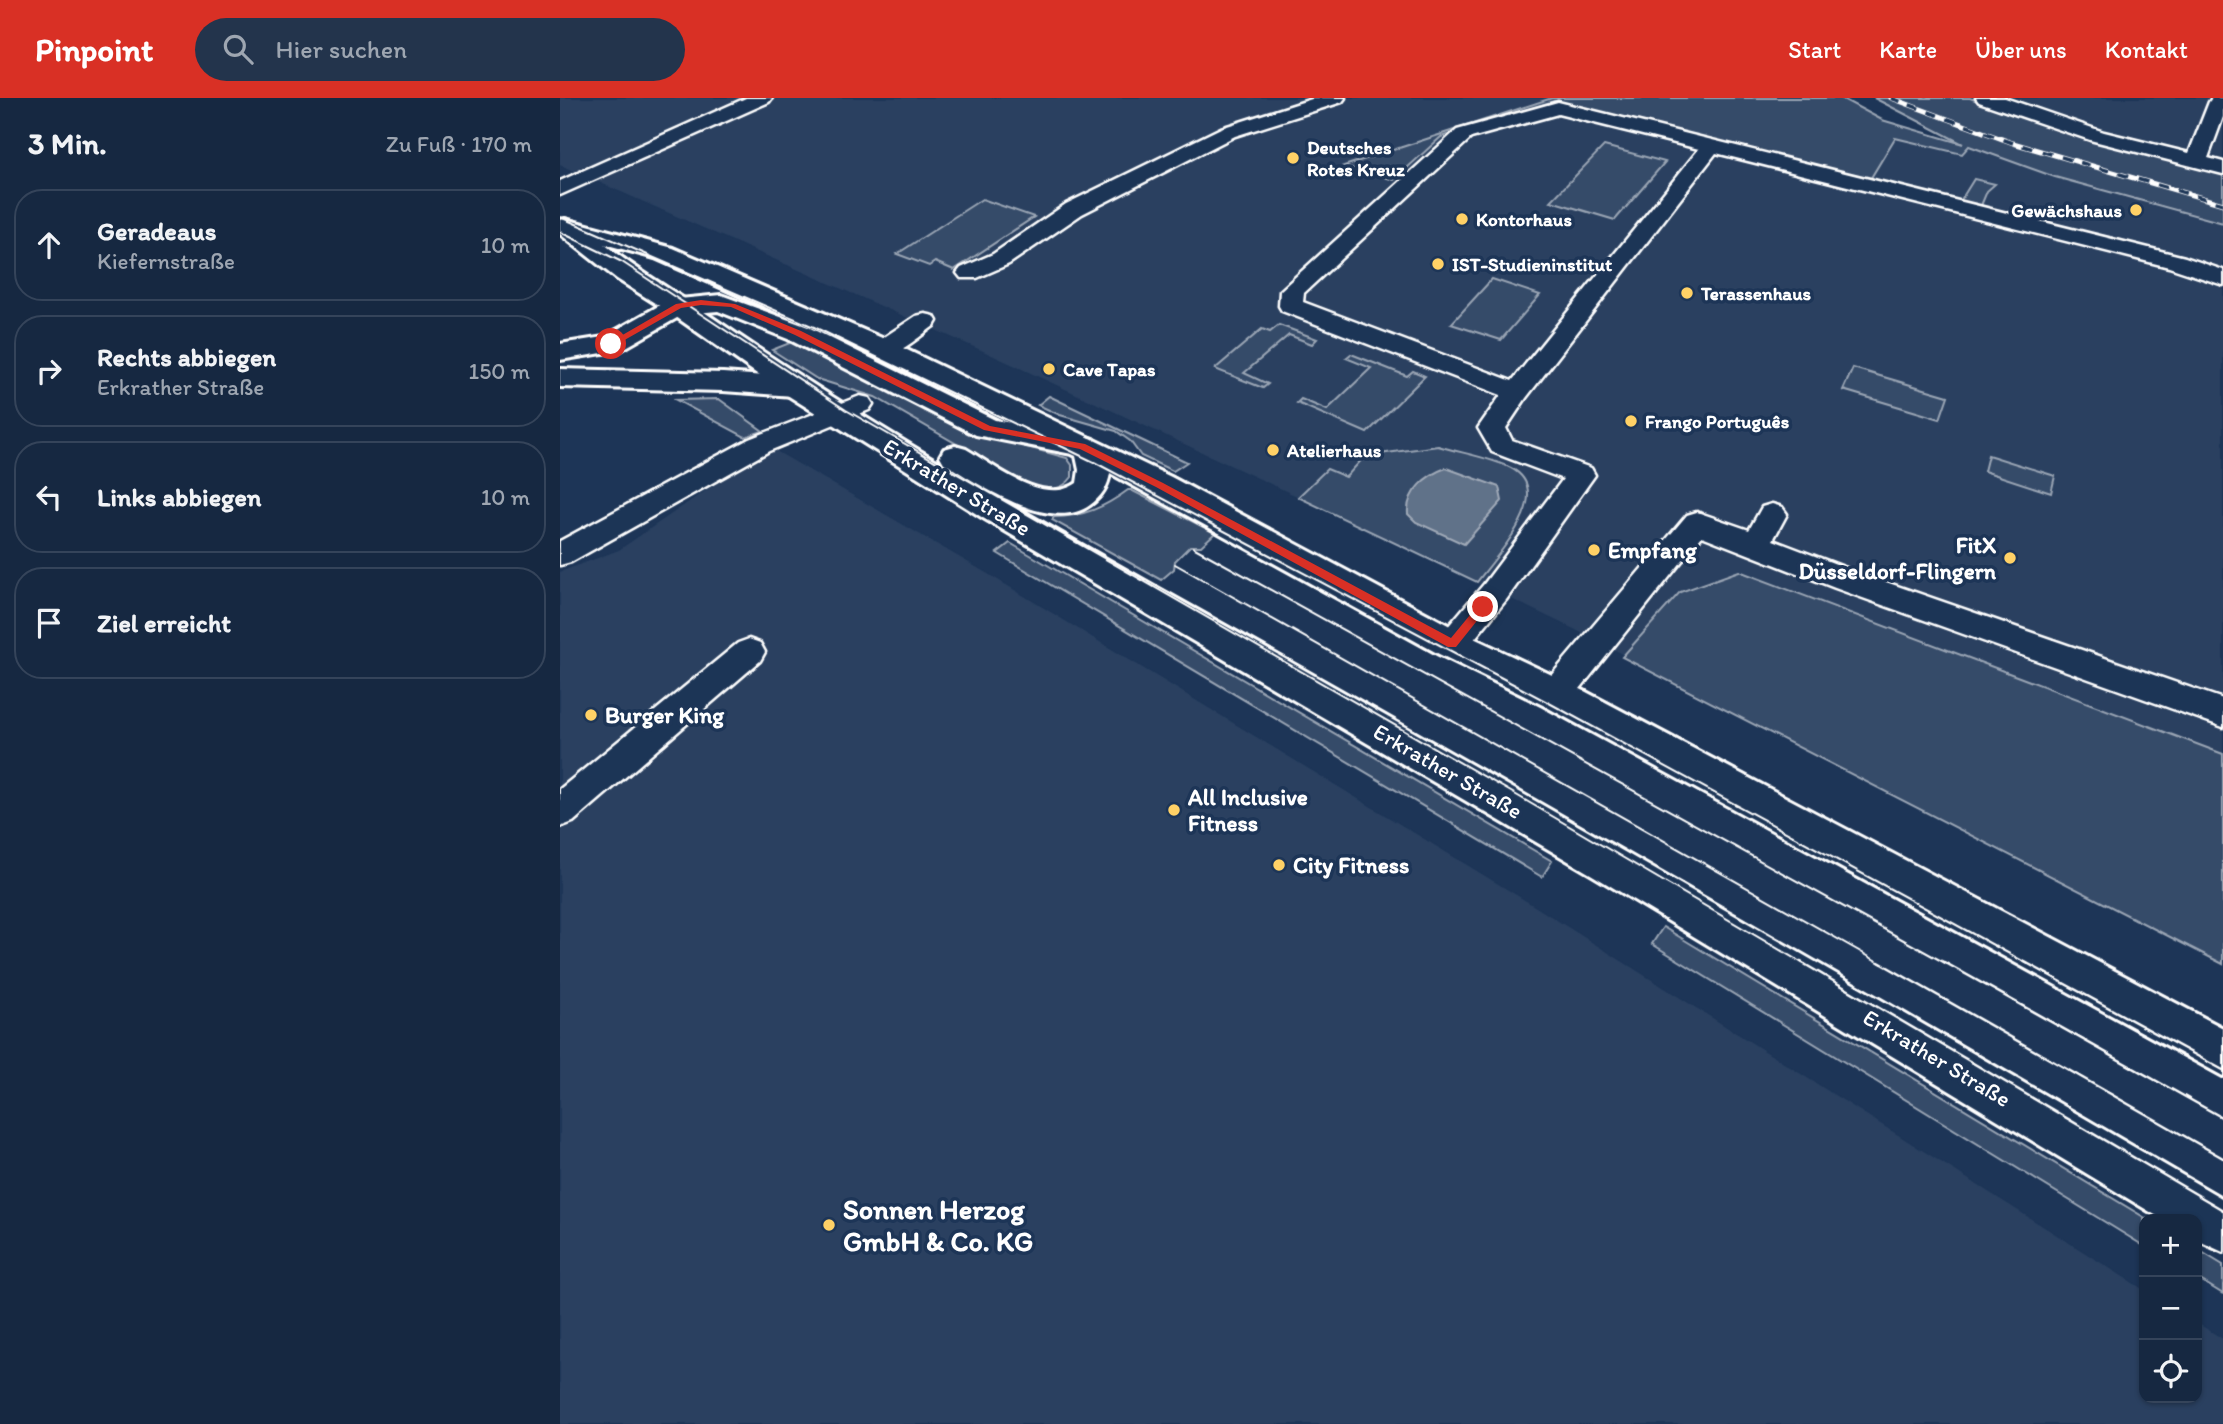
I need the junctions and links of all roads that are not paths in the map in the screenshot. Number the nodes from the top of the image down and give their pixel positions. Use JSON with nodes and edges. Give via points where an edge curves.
{"nodes":[{"id":1,"x":762,"y":98,"type":"edge"},
{"id":2,"x":1335,"y":98,"type":"edge"},
{"id":3,"x":1986,"y":98,"type":"edge"},
{"id":4,"x":2223,"y":99,"type":"edge"},
{"id":5,"x":1710,"y":148,"type":"junction"},
{"id":6,"x":2196,"y":162,"type":"junction"},
{"id":7,"x":2223,"y":168,"type":"edge"},
{"id":8,"x":560,"y":189,"type":"edge"},
{"id":9,"x":563,"y":225,"type":"edge"},
{"id":10,"x":977,"y":276,"type":"dead end"},
{"id":11,"x":2223,"y":278,"type":"edge"},
{"id":12,"x":678,"y":306,"type":"junction"},
{"id":13,"x":916,"y":317,"type":"dead end"},
{"id":14,"x":611,"y":344,"type":"junction"},
{"id":15,"x":875,"y":345,"type":"junction"},
{"id":16,"x":560,"y":352,"type":"edge"},
{"id":17,"x":560,"y":378,"type":"edge"},
{"id":18,"x":664,"y":381,"type":"junction"},
{"id":19,"x":794,"y":387,"type":"junction"},
{"id":20,"x":1517,"y":391,"type":"junction"},
{"id":21,"x":848,"y":409,"type":"junction"},
{"id":22,"x":1086,"y":448,"type":"junction"},
{"id":23,"x":1772,"y":514,"type":"dead end"},
{"id":24,"x":1689,"y":533,"type":"junction"},
{"id":25,"x":1756,"y":544,"type":"junction"},
{"id":26,"x":560,"y":554,"type":"edge"},
{"id":27,"x":1452,"y":644,"type":"junction"},
{"id":28,"x":749,"y":652,"type":"dead end"},
{"id":29,"x":1556,"y":694,"type":"junction"},
{"id":30,"x":2223,"y":713,"type":"edge"},
{"id":31,"x":2223,"y":728,"type":"edge"},
{"id":32,"x":560,"y":811,"type":"edge"},
{"id":33,"x":2223,"y":1053,"type":"edge"},
{"id":34,"x":2223,"y":1227,"type":"edge"}],
"edges":[{"from":1,"to":8,"type":"lane"},
{"from":2,"to":10,"type":"lane","via":[[1228,132],[1074,209]]},
{"from":3,"to":6,"type":"lane","via":[[2097,136]]},
{"from":4,"to":6,"type":"lane"},
{"from":5,"to":11,"type":"lane","via":[[1970,217],[2177,262]]},
{"from":5,"to":20,"type":"lane"},
{"from":5,"to":20,"type":"lane","via":[[1558,108],[1464,134],[1292,291],[1291,306]]},
{"from":6,"to":7,"type":"lane"},
{"from":9,"to":12,"type":"main road","name":"Erkrather Straße","via":[[625,274]]},
{"from":9,"to":15,"type":"main road","name":"Erkrather Straße","via":[[664,253]]},
{"from":12,"to":14,"type":"main road"},
{"from":12,"to":19,"type":"main road","name":"Erkrather Straße"},
{"from":12,"to":22,"type":"main road","name":"Erkrather Straße","via":[[701,302],[733,305],[987,428]]},
{"from":13,"to":15,"type":"lane"},
{"from":14,"to":16,"type":"main road"},
{"from":14,"to":18,"type":"main road","via":[[626,372]]},
{"from":15,"to":22,"type":"main road","name":"Erkrather Straße"},
{"from":17,"to":18,"type":"main road"},
{"from":18,"to":19,"type":"main road"},
{"from":19,"to":21,"type":"main road","name":"Erkrather Straße"},
{"from":20,"to":27,"type":"lane","via":[[1492,428],[1502,446],[1581,475]]},
{"from":21,"to":22,"type":"main road","via":[[872,407],[1016,492],[1044,502],[1083,496],[1095,474]]},
{"from":21,"to":26,"type":"lane","via":[[760,444]]},
{"from":21,"to":34,"type":"main road","name":"Erkrather Straße","via":[[1043,539],[1609,863]]},
{"from":22,"to":27,"type":"main road","name":"Erkrather Straße"},
{"from":23,"to":25,"type":"lane"},
{"from":24,"to":25,"type":"lane","via":[[1697,522]]},
{"from":24,"to":29,"type":"lane"},
{"from":24,"to":31,"type":"lane"},
{"from":25,"to":30,"type":"lane"},
{"from":27,"to":29,"type":"main road","name":"Erkrather Straße"},
{"from":28,"to":32,"type":"lane"},
{"from":29,"to":33,"type":"main road","name":"Erkrather Straße"}]}
